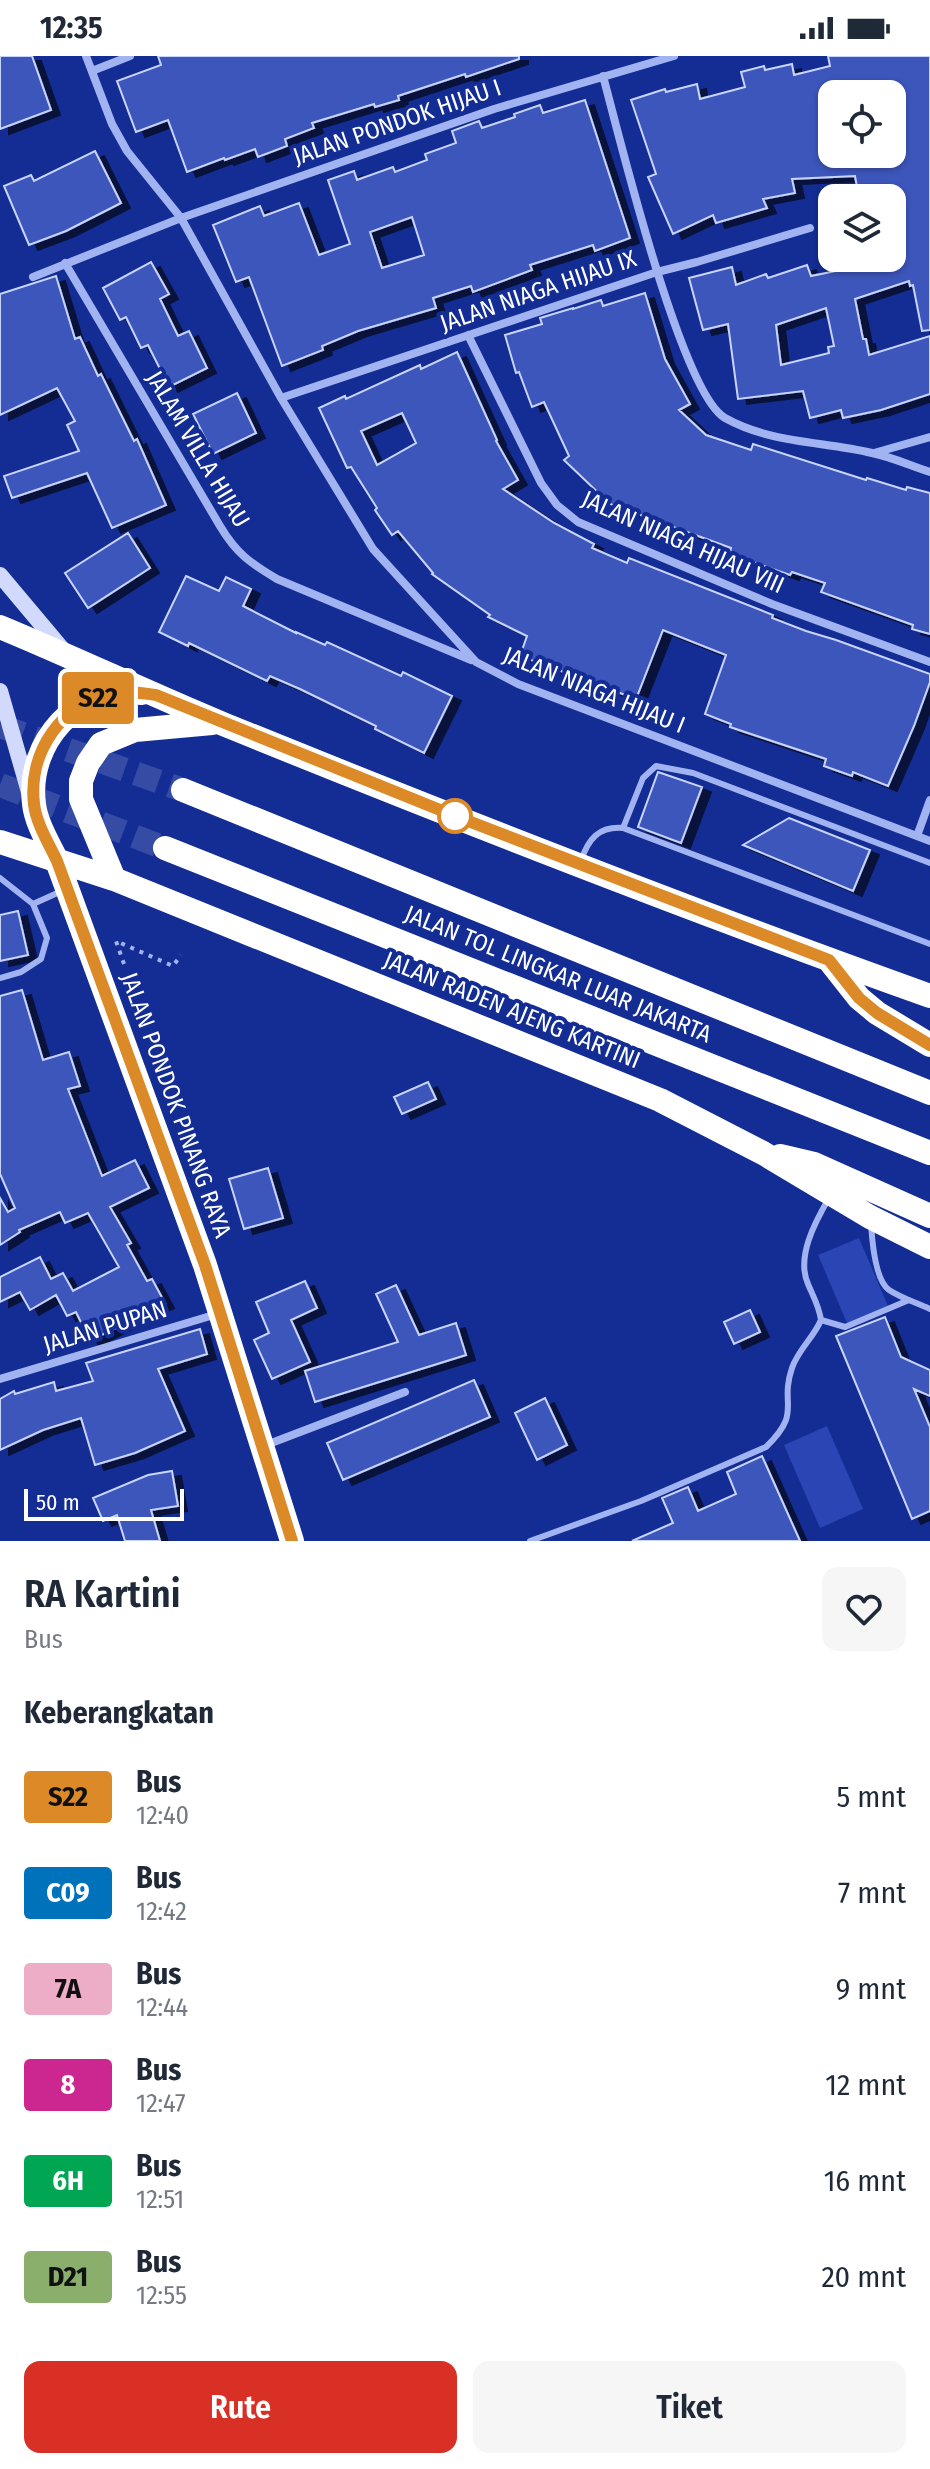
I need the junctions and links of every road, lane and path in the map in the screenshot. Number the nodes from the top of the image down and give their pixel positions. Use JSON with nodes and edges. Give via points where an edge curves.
{"nodes":[{"id":1,"x":86,"y":56,"type":"edge"},
{"id":2,"x":130,"y":56,"type":"edge"},
{"id":3,"x":674,"y":56,"type":"edge"},
{"id":4,"x":92,"y":71,"type":"junction"},
{"id":5,"x":603,"y":76,"type":"junction"},
{"id":6,"x":181,"y":218,"type":"junction"},
{"id":7,"x":810,"y":228,"type":"dead end"},
{"id":8,"x":65,"y":263,"type":"junction"},
{"id":9,"x":657,"y":272,"type":"junction"},
{"id":10,"x":33,"y":277,"type":"dead end"},
{"id":11,"x":468,"y":335,"type":"junction"},
{"id":12,"x":281,"y":398,"type":"junction"},
{"id":13,"x":930,"y":437,"type":"edge"},
{"id":14,"x":873,"y":453,"type":"junction"},
{"id":15,"x":930,"y":472,"type":"edge"},
{"id":16,"x":0,"y":575,"type":"edge"},
{"id":17,"x":0,"y":627,"type":"edge"},
{"id":18,"x":66,"y":654,"type":"junction"},
{"id":19,"x":476,"y":662,"type":"junction"},
{"id":20,"x":930,"y":662,"type":"edge"},
{"id":21,"x":0,"y":691,"type":"edge"},
{"id":22,"x":156,"y":695,"type":"junction"},
{"id":23,"x":220,"y":723,"type":"junction"},
{"id":24,"x":183,"y":790,"type":"tunnel mouth"},
{"id":25,"x":930,"y":800,"type":"edge"},
{"id":26,"x":34,"y":808,"type":"junction"},
{"id":27,"x":623,"y":828,"type":"junction"},
{"id":28,"x":917,"y":836,"type":"junction"},
{"id":29,"x":930,"y":841,"type":"edge"},
{"id":30,"x":0,"y":842,"type":"edge"},
{"id":31,"x":165,"y":848,"type":"tunnel mouth"},
{"id":32,"x":57,"y":861,"type":"junction"},
{"id":33,"x":930,"y":863,"type":"edge"},
{"id":34,"x":580,"y":864,"type":"junction"},
{"id":35,"x":0,"y":878,"type":"edge"},
{"id":36,"x":114,"y":879,"type":"junction"},
{"id":37,"x":67,"y":889,"type":"junction"},
{"id":38,"x":33,"y":904,"type":"junction"},
{"id":39,"x":930,"y":944,"type":"edge"},
{"id":40,"x":181,"y":955,"type":"dead end"},
{"id":41,"x":829,"y":960,"type":"junction"},
{"id":42,"x":124,"y":964,"type":"dead end"},
{"id":43,"x":0,"y":978,"type":"edge"},
{"id":44,"x":930,"y":996,"type":"edge"},
{"id":45,"x":930,"y":1045,"type":"edge"},
{"id":46,"x":930,"y":1093,"type":"edge"},
{"id":47,"x":763,"y":1153,"type":"junction"},
{"id":48,"x":930,"y":1153,"type":"edge"},
{"id":49,"x":831,"y":1194,"type":"junction"},
{"id":50,"x":930,"y":1216,"type":"edge"},
{"id":51,"x":870,"y":1217,"type":"junction"},
{"id":52,"x":930,"y":1247,"type":"edge"},
{"id":53,"x":909,"y":1300,"type":"junction"},
{"id":54,"x":930,"y":1309,"type":"edge"},
{"id":55,"x":221,"y":1313,"type":"junction"},
{"id":56,"x":820,"y":1323,"type":"junction"},
{"id":57,"x":0,"y":1379,"type":"edge"},
{"id":58,"x":405,"y":1392,"type":"dead end"},
{"id":59,"x":262,"y":1447,"type":"junction"},
{"id":60,"x":292,"y":1541,"type":"edge"},
{"id":61,"x":530,"y":1541,"type":"edge"}],
"edges":[{"from":1,"to":4,"type":"street","name":"JALAN NIAGA HIJAU I"},
{"from":2,"to":4,"type":"street"},
{"from":3,"to":5,"type":"street","name":"JALAN PONDOK HIJAU I"},
{"from":4,"to":6,"type":"street","name":"JALAN NIAGA HIJAU I","via":[[127,151]]},
{"from":5,"to":6,"type":"street","name":"JALAN PONDOK HIJAU I"},
{"from":5,"to":9,"type":"street"},
{"from":6,"to":8,"type":"street"},
{"from":6,"to":12,"type":"street","name":"JALAN NIAGA HIJAU I"},
{"from":7,"to":9,"type":"street","name":"JALAN NIAGA HIJAU IX"},
{"from":8,"to":10,"type":"street"},
{"from":8,"to":19,"type":"street","name":"JALAM VILLA HIJAU","via":[[232,546],[248,562]]},
{"from":9,"to":11,"type":"street","name":"JALAN NIAGA HIJAU IX"},
{"from":9,"to":14,"type":"street","via":[[685,350],[718,414],[788,441]]},
{"from":11,"to":12,"type":"street","name":"JALAN NIAGA HIJAU IX"},
{"from":11,"to":20,"type":"street","name":"JALAN NIAGA HIJAU VIII","via":[[541,483],[578,522],[772,604]]},
{"from":12,"to":19,"type":"street","name":"JALAN NIAGA HIJAU I","via":[[373,549]]},
{"from":13,"to":14,"type":"street"},
{"from":14,"to":15,"type":"street"},
{"from":16,"to":18,"type":"main road"},
{"from":17,"to":18,"type":"highway"},
{"from":18,"to":22,"type":"highway"},
{"from":19,"to":28,"type":"street","name":"JALAN NIAGA HIJAU I","via":[[518,684]]},
{"from":21,"to":26,"type":"main road","name":"JALAN PONDOK PINANG RAYA"},
{"from":22,"to":23,"type":"highway"},
{"from":22,"to":26,"type":"highway","via":[[112,694],[72,711],[43,744],[32,786]]},
{"from":23,"to":34,"type":"highway"},
{"from":23,"to":36,"type":"highway","via":[[135,730],[101,744],[88,763],[81,799]]},
{"from":24,"to":46,"type":"highway","name":"JALAN TOL LINGKAR LUAR JAKARTA"},
{"from":25,"to":28,"type":"street"},
{"from":26,"to":32,"type":"highway","name":"JALAN PONDOK PINANG RAYA"},
{"from":27,"to":33,"type":"lane","via":[[643,778],[656,766],[693,773]]},
{"from":27,"to":34,"type":"lane","via":[[611,827],[591,838]]},
{"from":27,"to":39,"type":"lane"},
{"from":28,"to":29,"type":"street","name":"JALAN NIAGA HIJAU I"},
{"from":30,"to":32,"type":"highway","name":"JALAN RADEN AJENG KARTINI"},
{"from":31,"to":48,"type":"highway","name":"JALAN TOL LINGKAR LUAR JAKARTA"},
{"from":32,"to":36,"type":"highway","name":"JALAN RADEN AJENG KARTINI"},
{"from":32,"to":37,"type":"highway","name":"JALAN PONDOK PINANG RAYA"},
{"from":34,"to":41,"type":"highway"},
{"from":35,"to":38,"type":"lane"},
{"from":36,"to":47,"type":"highway","name":"JALAN RADEN AJENG KARTINI","via":[[660,1100]]},
{"from":37,"to":38,"type":"lane"},
{"from":37,"to":55,"type":"highway","name":"JALAN PONDOK PINANG RAYA"},
{"from":38,"to":43,"type":"lane","via":[[47,938],[41,959]]},
{"from":40,"to":42,"type":"path","via":[[173,966],[116,941]]},
{"from":41,"to":44,"type":"highway"},
{"from":41,"to":45,"type":"highway","via":[[859,998]]},
{"from":47,"to":49,"type":"highway","name":"JALAN RADEN AJENG KARTINI"},
{"from":47,"to":50,"type":"highway","via":[[814,1164]]},
{"from":49,"to":51,"type":"highway","name":"JALAN RADEN AJENG KARTINI"},
{"from":49,"to":56,"type":"lane","via":[[803,1264]]},
{"from":51,"to":52,"type":"highway","name":"JALAN RADEN AJENG KARTINI"},
{"from":51,"to":53,"type":"lane","via":[[883,1284]]},
{"from":53,"to":54,"type":"lane"},
{"from":53,"to":56,"type":"lane","via":[[845,1327]]},
{"from":55,"to":57,"type":"street","name":"JALAN PUPAN"},
{"from":55,"to":59,"type":"highway","name":"JALAN PONDOK PINANG RAYA"},
{"from":56,"to":61,"type":"lane","via":[[796,1358],[788,1385],[788,1418],[766,1447]]},
{"from":58,"to":59,"type":"street"},
{"from":59,"to":60,"type":"highway","name":"JALAN PONDOK PINANG RAYA"}]}
